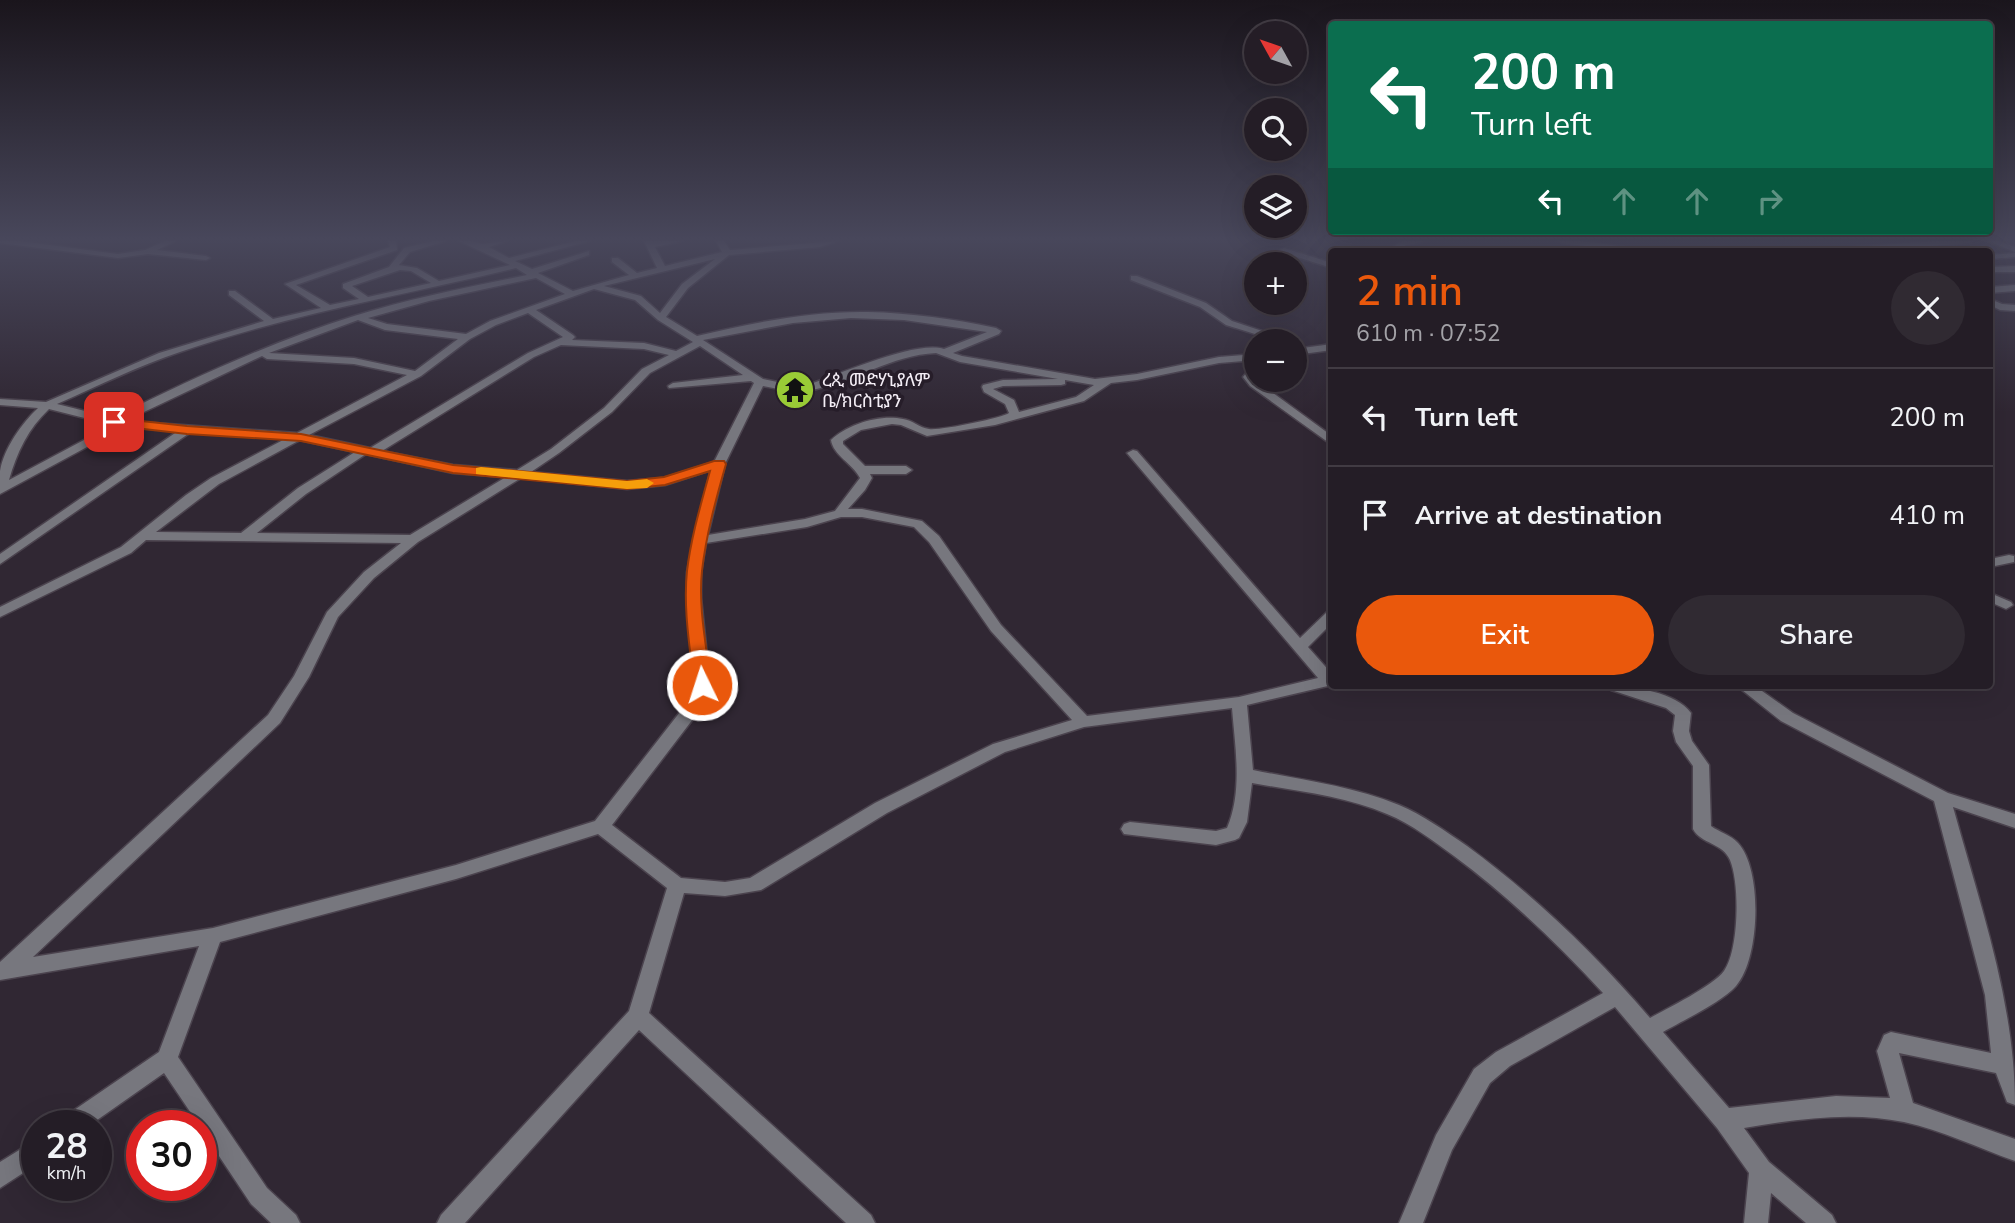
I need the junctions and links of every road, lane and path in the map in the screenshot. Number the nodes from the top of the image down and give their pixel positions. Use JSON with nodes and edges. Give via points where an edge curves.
{"nodes":[{"id":1,"x":239,"y":298,"type":"edge"},
{"id":2,"x":311,"y":298,"type":"edge"},
{"id":3,"x":363,"y":298,"type":"edge"},
{"id":4,"x":375,"y":298,"type":"edge"},
{"id":5,"x":431,"y":298,"type":"edge"},
{"id":6,"x":557,"y":298,"type":"edge"},
{"id":7,"x":638,"y":298,"type":"edge"},
{"id":8,"x":676,"y":298,"type":"edge"},
{"id":9,"x":1185,"y":298,"type":"edge"},
{"id":10,"x":366,"y":300,"type":"junction"},
{"id":11,"x":1993,"y":304,"type":"edge"},
{"id":12,"x":2015,"y":307,"type":"edge"},
{"id":13,"x":328,"y":309,"type":"junction"},
{"id":14,"x":528,"y":309,"type":"junction"},
{"id":15,"x":360,"y":318,"type":"junction"},
{"id":16,"x":661,"y":318,"type":"junction"},
{"id":17,"x":272,"y":323,"type":"junction"},
{"id":18,"x":1248,"y":329,"type":"edge"},
{"id":19,"x":467,"y":337,"type":"junction"},
{"id":20,"x":698,"y":341,"type":"junction"},
{"id":21,"x":561,"y":342,"type":"junction"},
{"id":22,"x":1328,"y":347,"type":"edge"},
{"id":23,"x":1307,"y":348,"type":"edge"},
{"id":24,"x":1312,"y":349,"type":"junction"},
{"id":25,"x":1307,"y":350,"type":"edge"},
{"id":26,"x":946,"y":352,"type":"junction"},
{"id":27,"x":678,"y":354,"type":"junction"},
{"id":28,"x":258,"y":356,"type":"junction"},
{"id":29,"x":1244,"y":358,"type":"edge"},
{"id":30,"x":417,"y":374,"type":"junction"},
{"id":31,"x":757,"y":380,"type":"junction"},
{"id":32,"x":1107,"y":381,"type":"junction"},
{"id":33,"x":1093,"y":382,"type":"junction"},
{"id":34,"x":673,"y":386,"type":"dead end"},
{"id":35,"x":1265,"y":392,"type":"edge"},
{"id":36,"x":0,"y":402,"type":"edge"},
{"id":37,"x":47,"y":405,"type":"junction"},
{"id":38,"x":1013,"y":418,"type":"junction"},
{"id":39,"x":118,"y":423,"type":"junction"},
{"id":40,"x":187,"y":430,"type":"junction"},
{"id":41,"x":301,"y":437,"type":"junction"},
{"id":42,"x":1328,"y":439,"type":"edge"},
{"id":43,"x":369,"y":451,"type":"junction"},
{"id":44,"x":1133,"y":453,"type":"dead end"},
{"id":45,"x":4,"y":459,"type":"edge"},
{"id":46,"x":719,"y":464,"type":"junction"},
{"id":47,"x":862,"y":470,"type":"junction"},
{"id":48,"x":906,"y":470,"type":"dead end"},
{"id":49,"x":519,"y":474,"type":"junction"},
{"id":50,"x":0,"y":489,"type":"edge"},
{"id":51,"x":840,"y":513,"type":"junction"},
{"id":52,"x":145,"y":536,"type":"junction"},
{"id":53,"x":243,"y":538,"type":"junction"},
{"id":54,"x":413,"y":539,"type":"junction"},
{"id":55,"x":700,"y":540,"type":"junction"},
{"id":56,"x":2009,"y":559,"type":"dead end"},
{"id":57,"x":0,"y":560,"type":"edge"},
{"id":58,"x":1993,"y":562,"type":"edge"},
{"id":59,"x":1993,"y":599,"type":"edge"},
{"id":60,"x":2006,"y":606,"type":"dead end"},
{"id":61,"x":0,"y":613,"type":"edge"},
{"id":62,"x":1328,"y":619,"type":"edge"},
{"id":63,"x":1300,"y":647,"type":"junction"},
{"id":64,"x":1328,"y":679,"type":"edge"},
{"id":65,"x":1328,"y":681,"type":"edge"},
{"id":66,"x":1625,"y":689,"type":"edge"},
{"id":67,"x":1749,"y":689,"type":"edge"},
{"id":68,"x":1239,"y":702,"type":"junction"},
{"id":69,"x":1083,"y":722,"type":"junction"},
{"id":70,"x":1245,"y":775,"type":"junction"},
{"id":71,"x":1942,"y":797,"type":"junction"},
{"id":72,"x":2015,"y":821,"type":"edge"},
{"id":73,"x":601,"y":826,"type":"junction"},
{"id":74,"x":1130,"y":829,"type":"dead end"},
{"id":75,"x":677,"y":885,"type":"junction"},
{"id":76,"x":213,"y":936,"type":"junction"},
{"id":77,"x":4,"y":970,"type":"edge"},
{"id":78,"x":1618,"y":995,"type":"junction"},
{"id":79,"x":638,"y":1016,"type":"junction"},
{"id":80,"x":1648,"y":1030,"type":"junction"},
{"id":81,"x":167,"y":1059,"type":"junction"},
{"id":82,"x":2003,"y":1065,"type":"junction"},
{"id":83,"x":2015,"y":1095,"type":"edge"},
{"id":84,"x":94,"y":1110,"type":"edge"},
{"id":85,"x":1904,"y":1111,"type":"junction"},
{"id":86,"x":1725,"y":1120,"type":"junction"},
{"id":87,"x":2015,"y":1150,"type":"edge"},
{"id":88,"x":21,"y":1161,"type":"edge"},
{"id":89,"x":1761,"y":1170,"type":"junction"},
{"id":90,"x":0,"y":1176,"type":"edge"},
{"id":91,"x":288,"y":1223,"type":"edge"},
{"id":92,"x":449,"y":1223,"type":"edge"},
{"id":93,"x":863,"y":1223,"type":"edge"},
{"id":94,"x":1411,"y":1223,"type":"edge"},
{"id":95,"x":1756,"y":1223,"type":"edge"},
{"id":96,"x":1824,"y":1223,"type":"edge"}],
"edges":[{"from":1,"to":17,"type":"street"},
{"from":2,"to":13,"type":"street"},
{"from":3,"to":10,"type":"street"},
{"from":4,"to":10,"type":"street"},
{"from":5,"to":15,"type":"street"},
{"from":6,"to":14,"type":"street"},
{"from":7,"to":16,"type":"street"},
{"from":8,"to":16,"type":"street"},
{"from":9,"to":18,"type":"street"},
{"from":10,"to":13,"type":"street"},
{"from":11,"to":12,"type":"street"},
{"from":13,"to":17,"type":"street"},
{"from":14,"to":19,"type":"street"},
{"from":14,"to":21,"type":"street","via":[[569,336]]},
{"from":15,"to":19,"type":"street","via":[[386,327]]},
{"from":15,"to":28,"type":"street"},
{"from":16,"to":20,"type":"street"},
{"from":17,"to":37,"type":"street","via":[[177,350]]},
{"from":19,"to":30,"type":"street"},
{"from":20,"to":26,"type":"street","via":[[726,332],[852,315],[996,332]]},
{"from":20,"to":27,"type":"street"},
{"from":20,"to":31,"type":"street"},
{"from":21,"to":27,"type":"street","via":[[644,346]]},
{"from":21,"to":43,"type":"street","via":[[531,355]]},
{"from":22,"to":24,"type":"street"},
{"from":23,"to":24,"type":"street"},
{"from":24,"to":25,"type":"street"},
{"from":26,"to":31,"type":"street","via":[[916,351],[811,387]]},
{"from":26,"to":33,"type":"street","via":[[960,359]]},
{"from":27,"to":49,"type":"street","via":[[646,371],[608,410]]},
{"from":28,"to":30,"type":"street","via":[[354,361]]},
{"from":28,"to":39,"type":"street","via":[[180,387]]},
{"from":29,"to":32,"type":"street"},
{"from":30,"to":41,"type":"street"},
{"from":31,"to":34,"type":"street"},
{"from":31,"to":46,"type":"street"},
{"from":32,"to":33,"type":"street"},
{"from":32,"to":38,"type":"street","via":[[1080,399]]},
{"from":33,"to":38,"type":"street","via":[[987,387],[1010,402]]},
{"from":35,"to":42,"type":"street"},
{"from":36,"to":37,"type":"street"},
{"from":37,"to":39,"type":"street"},
{"from":37,"to":45,"type":"street","via":[[22,430]]},
{"from":38,"to":47,"type":"street","via":[[932,433],[899,421],[858,427],[842,435],[837,445]]},
{"from":39,"to":40,"type":"street"},
{"from":39,"to":50,"type":"street"},
{"from":40,"to":41,"type":"street"},
{"from":40,"to":57,"type":"street"},
{"from":41,"to":43,"type":"street"},
{"from":41,"to":52,"type":"street","via":[[215,481]]},
{"from":43,"to":49,"type":"street","via":[[453,469]]},
{"from":43,"to":53,"type":"street","via":[[302,491]]},
{"from":44,"to":63,"type":"street"},
{"from":45,"to":50,"type":"street"},
{"from":46,"to":49,"type":"street","via":[[665,481],[627,485]]},
{"from":46,"to":55,"type":"street"},
{"from":47,"to":48,"type":"street"},
{"from":47,"to":51,"type":"street","via":[[864,484]]},
{"from":49,"to":54,"type":"street"},
{"from":51,"to":55,"type":"street","via":[[807,523]]},
{"from":51,"to":69,"type":"street","via":[[898,519],[927,531],[996,628]]},
{"from":52,"to":53,"type":"street"},
{"from":52,"to":61,"type":"street","via":[[107,561]]},
{"from":53,"to":54,"type":"street"},
{"from":54,"to":77,"type":"street","via":[[369,575],[332,615],[274,719]]},
{"from":55,"to":73,"type":"street","via":[[694,598],[702,685],[687,715]]},
{"from":56,"to":58,"type":"street"},
{"from":59,"to":60,"type":"street"},
{"from":62,"to":63,"type":"street"},
{"from":63,"to":64,"type":"street"},
{"from":65,"to":68,"type":"street"},
{"from":66,"to":80,"type":"street","via":[[1671,704],[1683,713],[1684,742],[1701,765],[1702,829],[1725,842],[1738,857],[1746,907],[1743,946],[1730,980]]},
{"from":67,"to":71,"type":"street","via":[[1787,717]]},
{"from":68,"to":69,"type":"street"},
{"from":68,"to":70,"type":"street"},
{"from":69,"to":75,"type":"street","via":[[999,748],[881,808],[754,885],[725,889]]},
{"from":70,"to":74,"type":"street","via":[[1238,823],[1227,836]]},
{"from":70,"to":78,"type":"street","via":[[1362,798],[1430,829],[1493,875],[1560,934]]},
{"from":71,"to":72,"type":"street"},
{"from":71,"to":82,"type":"street","via":[[1995,995]]},
{"from":73,"to":75,"type":"street"},
{"from":73,"to":76,"type":"street","via":[[456,872]]},
{"from":75,"to":79,"type":"street"},
{"from":76,"to":77,"type":"street"},
{"from":76,"to":81,"type":"street"},
{"from":78,"to":80,"type":"street"},
{"from":78,"to":94,"type":"street","via":[[1503,1059],[1482,1076],[1444,1143]]},
{"from":79,"to":92,"type":"street"},
{"from":79,"to":93,"type":"street"},
{"from":80,"to":86,"type":"street"},
{"from":81,"to":84,"type":"street"},
{"from":81,"to":91,"type":"street","via":[[259,1196]]},
{"from":82,"to":83,"type":"street"},
{"from":82,"to":85,"type":"street","via":[[1891,1042],[1888,1051]]},
{"from":85,"to":86,"type":"street","via":[[1863,1106],[1805,1108]]},
{"from":85,"to":87,"type":"street"},
{"from":86,"to":89,"type":"street"},
{"from":88,"to":90,"type":"street"},
{"from":89,"to":95,"type":"street"},
{"from":89,"to":96,"type":"street"}]}
